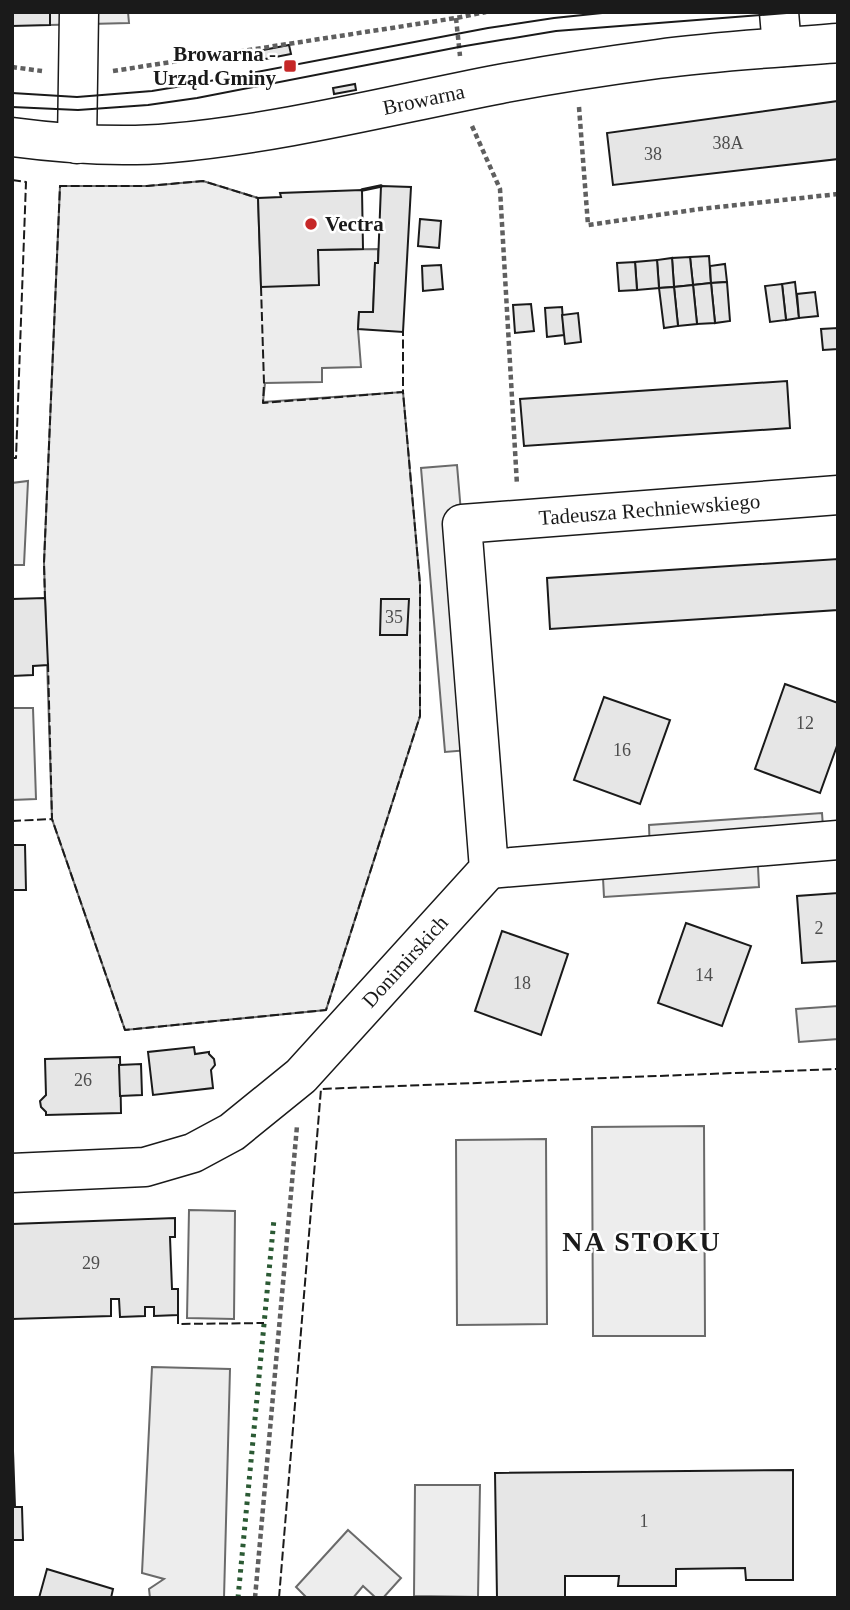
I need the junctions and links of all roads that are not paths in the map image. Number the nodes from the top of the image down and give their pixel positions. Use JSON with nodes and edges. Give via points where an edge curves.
{"nodes":[{"id":1,"x":79,"y":12,"type":"edge"},
{"id":2,"x":781,"y":30,"type":"edge"},
{"id":3,"x":838,"y":43,"type":"edge"},
{"id":4,"x":12,"y":137,"type":"edge"},
{"id":5,"x":77,"y":144,"type":"junction"},
{"id":6,"x":838,"y":495,"type":"edge"},
{"id":7,"x":838,"y":840,"type":"edge"},
{"id":8,"x":489,"y":869,"type":"junction"},
{"id":9,"x":12,"y":1173,"type":"edge"}],
"edges":[{"from":1,"to":5,"type":"street"},
{"from":2,"to":3,"type":"street","name":"Browarna"},
{"from":2,"to":5,"type":"street","name":"Browarna","via":[[660,59],[311,122],[170,143]]},
{"from":4,"to":5,"type":"street","name":"Browarna"},
{"from":6,"to":8,"type":"street","name":"Tadeusza Rechniewskiego","via":[[462,524]]},
{"from":7,"to":8,"type":"street"},
{"from":8,"to":9,"type":"street","name":"Donimirskich","via":[[302,1076],[232,1132],[193,1153],[145,1167]]}]}
